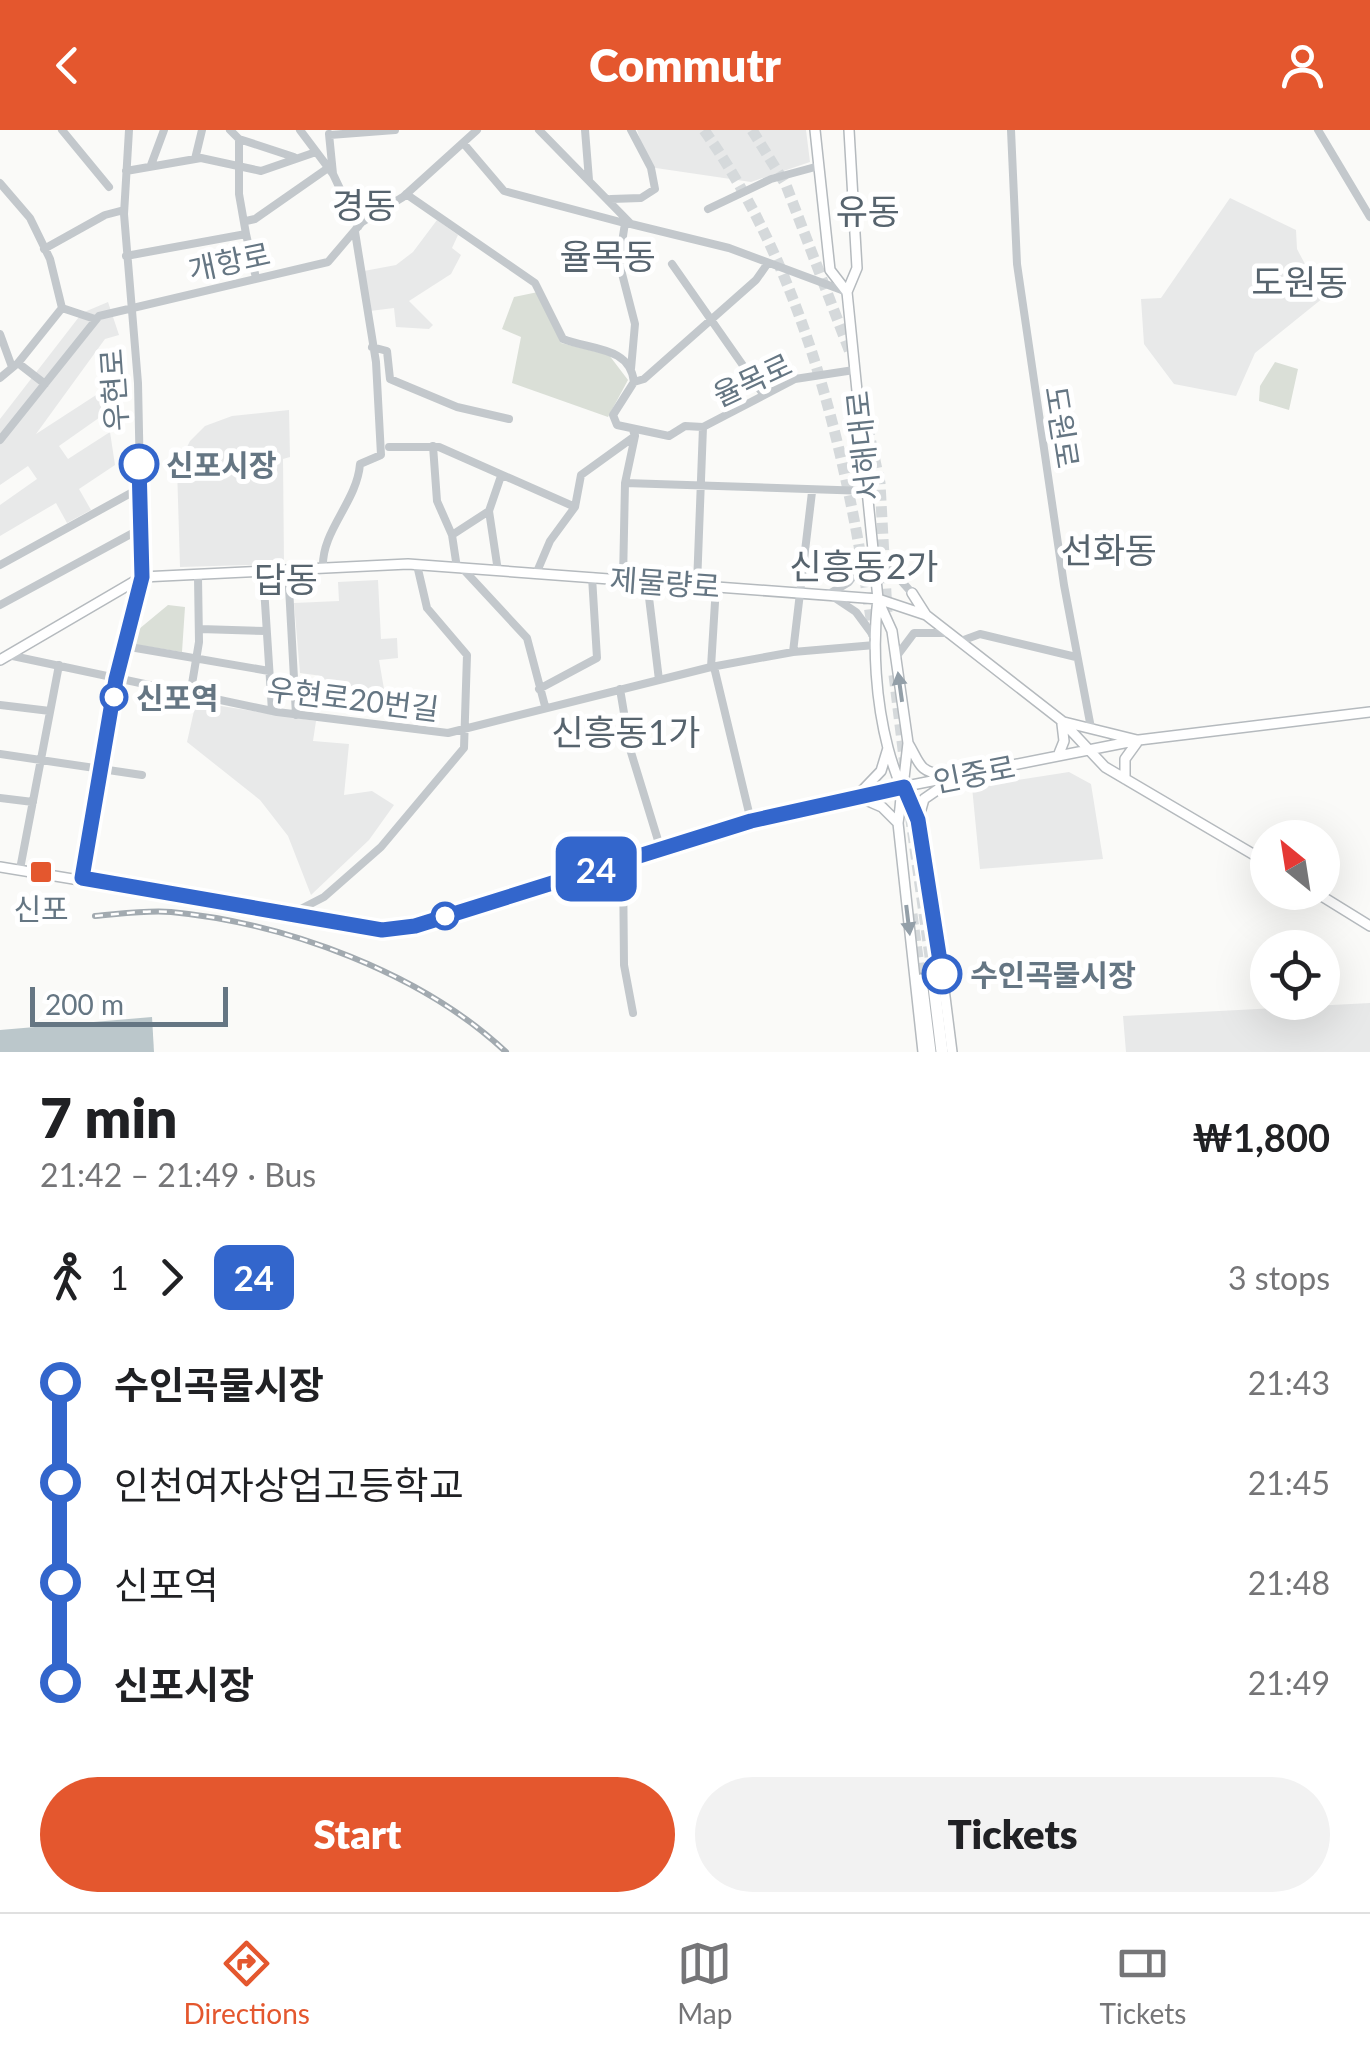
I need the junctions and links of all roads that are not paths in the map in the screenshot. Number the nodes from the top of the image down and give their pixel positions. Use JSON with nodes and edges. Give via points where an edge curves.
{"nodes":[{"id":1,"x":62,"y":130,"type":"edge"},
{"id":2,"x":129,"y":130,"type":"edge"},
{"id":3,"x":164,"y":130,"type":"edge"},
{"id":4,"x":202,"y":130,"type":"edge"},
{"id":5,"x":230,"y":130,"type":"edge"},
{"id":6,"x":300,"y":130,"type":"edge"},
{"id":7,"x":395,"y":130,"type":"edge"},
{"id":8,"x":539,"y":130,"type":"edge"},
{"id":9,"x":585,"y":130,"type":"edge"},
{"id":10,"x":631,"y":130,"type":"edge"},
{"id":11,"x":815,"y":130,"type":"edge"},
{"id":12,"x":849,"y":130,"type":"edge"},
{"id":13,"x":1012,"y":130,"type":"edge"},
{"id":14,"x":1318,"y":130,"type":"edge"},
{"id":15,"x":329,"y":133,"type":"edge"},
{"id":16,"x":468,"y":135,"type":"edge"},
{"id":17,"x":240,"y":139,"type":"junction"},
{"id":18,"x":316,"y":152,"type":"junction"},
{"id":19,"x":294,"y":157,"type":"junction"},
{"id":20,"x":195,"y":159,"type":"junction"},
{"id":21,"x":151,"y":165,"type":"junction"},
{"id":22,"x":818,"y":166,"type":"junction"},
{"id":23,"x":240,"y":169,"type":"junction"},
{"id":24,"x":126,"y":171,"type":"junction"},
{"id":25,"x":330,"y":171,"type":"junction"},
{"id":26,"x":590,"y":182,"type":"junction"},
{"id":27,"x":1,"y":188,"type":"edge"},
{"id":28,"x":109,"y":188,"type":"dead end"},
{"id":29,"x":406,"y":194,"type":"junction"},
{"id":30,"x":611,"y":199,"type":"junction"},
{"id":31,"x":708,"y":209,"type":"dead end"},
{"id":32,"x":124,"y":210,"type":"junction"},
{"id":33,"x":1370,"y":217,"type":"edge"},
{"id":34,"x":246,"y":220,"type":"junction"},
{"id":35,"x":629,"y":224,"type":"junction"},
{"id":36,"x":356,"y":229,"type":"junction"},
{"id":37,"x":246,"y":234,"type":"junction"},
{"id":38,"x":44,"y":249,"type":"junction"},
{"id":39,"x":126,"y":256,"type":"junction"},
{"id":40,"x":768,"y":262,"type":"junction"},
{"id":41,"x":672,"y":264,"type":"dead end"},
{"id":42,"x":256,"y":278,"type":"junction"},
{"id":43,"x":847,"y":292,"type":"junction"},
{"id":44,"x":62,"y":308,"type":"junction"},
{"id":45,"x":129,"y":308,"type":"junction"},
{"id":46,"x":95,"y":320,"type":"junction"},
{"id":47,"x":710,"y":321,"type":"junction"},
{"id":48,"x":0,"y":334,"type":"edge"},
{"id":49,"x":372,"y":352,"type":"junction"},
{"id":50,"x":15,"y":365,"type":"junction"},
{"id":51,"x":631,"y":369,"type":"junction"},
{"id":52,"x":854,"y":370,"type":"junction"},
{"id":53,"x":0,"y":378,"type":"edge"},
{"id":54,"x":634,"y":382,"type":"junction"},
{"id":55,"x":45,"y":384,"type":"junction"},
{"id":56,"x":763,"y":394,"type":"junction"},
{"id":57,"x":509,"y":419,"type":"dead end"},
{"id":58,"x":704,"y":427,"type":"junction"},
{"id":59,"x":634,"y":433,"type":"junction"},
{"id":60,"x":0,"y":440,"type":"edge"},
{"id":61,"x":433,"y":446,"type":"junction"},
{"id":62,"x":389,"y":447,"type":"dead end"},
{"id":63,"x":501,"y":476,"type":"junction"},
{"id":64,"x":625,"y":482,"type":"junction"},
{"id":65,"x":699,"y":484,"type":"junction"},
{"id":66,"x":140,"y":488,"type":"junction"},
{"id":67,"x":867,"y":491,"type":"junction"},
{"id":68,"x":812,"y":492,"type":"junction"},
{"id":69,"x":575,"y":507,"type":"junction"},
{"id":70,"x":490,"y":508,"type":"junction"},
{"id":71,"x":142,"y":528,"type":"junction"},
{"id":72,"x":452,"y":535,"type":"junction"},
{"id":73,"x":873,"y":550,"type":"junction"},
{"id":74,"x":0,"y":565,"type":"edge"},
{"id":75,"x":417,"y":566,"type":"junction"},
{"id":76,"x":323,"y":568,"type":"junction"},
{"id":77,"x":460,"y":568,"type":"junction"},
{"id":78,"x":288,"y":570,"type":"junction"},
{"id":79,"x":498,"y":571,"type":"junction"},
{"id":80,"x":263,"y":572,"type":"junction"},
{"id":81,"x":536,"y":574,"type":"junction"},
{"id":82,"x":142,"y":577,"type":"junction"},
{"id":83,"x":198,"y":577,"type":"junction"},
{"id":84,"x":592,"y":578,"type":"junction"},
{"id":85,"x":624,"y":580,"type":"junction"},
{"id":86,"x":648,"y":581,"type":"junction"},
{"id":87,"x":697,"y":585,"type":"junction"},
{"id":88,"x":716,"y":586,"type":"junction"},
{"id":89,"x":800,"y":592,"type":"junction"},
{"id":90,"x":912,"y":592,"type":"joint"},
{"id":91,"x":829,"y":594,"type":"junction"},
{"id":92,"x":878,"y":599,"type":"junction"},
{"id":93,"x":0,"y":605,"type":"edge"},
{"id":94,"x":926,"y":615,"type":"junction"},
{"id":95,"x":200,"y":629,"type":"junction"},
{"id":96,"x":266,"y":631,"type":"junction"},
{"id":97,"x":950,"y":634,"type":"junction"},
{"id":98,"x":874,"y":640,"type":"junction"},
{"id":99,"x":960,"y":642,"type":"junction"},
{"id":100,"x":124,"y":646,"type":"junction"},
{"id":101,"x":793,"y":652,"type":"junction"},
{"id":102,"x":4,"y":657,"type":"edge"},
{"id":103,"x":896,"y":657,"type":"junction"},
{"id":104,"x":1076,"y":657,"type":"junction"},
{"id":105,"x":196,"y":658,"type":"junction"},
{"id":106,"x":59,"y":665,"type":"junction"},
{"id":107,"x":712,"y":667,"type":"junction"},
{"id":108,"x":269,"y":671,"type":"junction"},
{"id":109,"x":116,"y":679,"type":"junction"},
{"id":110,"x":659,"y":680,"type":"junction"},
{"id":111,"x":540,"y":689,"type":"junction"},
{"id":112,"x":620,"y":690,"type":"junction"},
{"id":113,"x":190,"y":696,"type":"junction"},
{"id":114,"x":0,"y":705,"type":"edge"},
{"id":115,"x":544,"y":706,"type":"junction"},
{"id":116,"x":1085,"y":710,"type":"junction"},
{"id":117,"x":50,"y":711,"type":"junction"},
{"id":118,"x":272,"y":711,"type":"junction"},
{"id":119,"x":1370,"y":712,"type":"edge"},
{"id":120,"x":296,"y":715,"type":"junction"},
{"id":121,"x":1062,"y":721,"type":"junction"},
{"id":122,"x":1091,"y":728,"type":"junction"},
{"id":123,"x":466,"y":731,"type":"junction"},
{"id":124,"x":1138,"y":740,"type":"junction"},
{"id":125,"x":908,"y":743,"type":"junction"},
{"id":126,"x":888,"y":748,"type":"junction"},
{"id":127,"x":1094,"y":749,"type":"junction"},
{"id":128,"x":0,"y":754,"type":"edge"},
{"id":129,"x":1058,"y":756,"type":"junction"},
{"id":130,"x":41,"y":760,"type":"junction"},
{"id":131,"x":101,"y":769,"type":"junction"},
{"id":132,"x":142,"y":775,"type":"dead end"},
{"id":133,"x":957,"y":776,"type":"junction"},
{"id":134,"x":1126,"y":779,"type":"junction"},
{"id":135,"x":904,"y":787,"type":"junction"},
{"id":136,"x":856,"y":796,"type":"junction"},
{"id":137,"x":0,"y":798,"type":"edge"},
{"id":138,"x":33,"y":802,"type":"junction"},
{"id":139,"x":918,"y":820,"type":"junction"},
{"id":140,"x":751,"y":821,"type":"junction"},
{"id":141,"x":898,"y":823,"type":"junction"},
{"id":142,"x":660,"y":850,"type":"junction"},
{"id":143,"x":1250,"y":852,"type":"edge"},
{"id":144,"x":623,"y":861,"type":"junction"},
{"id":145,"x":0,"y":867,"type":"edge"},
{"id":146,"x":20,"y":869,"type":"junction"},
{"id":147,"x":82,"y":878,"type":"junction"},
{"id":148,"x":1340,"y":907,"type":"edge"},
{"id":149,"x":293,"y":913,"type":"junction"},
{"id":150,"x":1370,"y":926,"type":"edge"},
{"id":151,"x":633,"y":1013,"type":"dead end"},
{"id":152,"x":927,"y":1052,"type":"edge"},
{"id":153,"x":942,"y":1052,"type":"edge"},
{"id":154,"x":952,"y":1052,"type":"edge"}],
"edges":[{"from":1,"to":28,"type":"street"},
{"from":2,"to":24,"type":"street","name":"우현로"},
{"from":3,"to":21,"type":"street"},
{"from":4,"to":20,"type":"street"},
{"from":5,"to":17,"type":"street"},
{"from":6,"to":18,"type":"street"},
{"from":7,"to":15,"type":"street"},
{"from":8,"to":26,"type":"street"},
{"from":9,"to":26,"type":"street"},
{"from":10,"to":30,"type":"street","via":[[656,189]]},
{"from":11,"to":22,"type":"main road","name":"서해대로"},
{"from":12,"to":43,"type":"main road","name":"서해대로","via":[[857,268]]},
{"from":13,"to":104,"type":"street","name":"도원로","via":[[1017,264]]},
{"from":14,"to":33,"type":"street"},
{"from":15,"to":25,"type":"street"},
{"from":16,"to":29,"type":"street","name":"개항로"},
{"from":16,"to":35,"type":"street","via":[[504,191]]},
{"from":17,"to":19,"type":"street"},
{"from":17,"to":23,"type":"street"},
{"from":18,"to":19,"type":"street"},
{"from":18,"to":25,"type":"street"},
{"from":19,"to":23,"type":"street","via":[[273,169]]},
{"from":20,"to":21,"type":"street"},
{"from":20,"to":23,"type":"street"},
{"from":21,"to":24,"type":"street"},
{"from":22,"to":31,"type":"street","via":[[772,178]]},
{"from":22,"to":43,"type":"main road","name":"서해대로","via":[[830,270]]},
{"from":23,"to":34,"type":"street"},
{"from":24,"to":32,"type":"street","name":"우현로"},
{"from":25,"to":34,"type":"street"},
{"from":25,"to":36,"type":"street"},
{"from":26,"to":30,"type":"street"},
{"from":27,"to":38,"type":"street","via":[[30,218]]},
{"from":29,"to":36,"type":"street","name":"개항로"},
{"from":29,"to":51,"type":"street","via":[[535,283],[563,340],[616,353]]},
{"from":30,"to":35,"type":"street"},
{"from":32,"to":38,"type":"street"},
{"from":32,"to":39,"type":"street","name":"우현로"},
{"from":34,"to":37,"type":"street"},
{"from":35,"to":40,"type":"street"},
{"from":35,"to":51,"type":"street","via":[[618,262],[635,324]]},
{"from":36,"to":42,"type":"street","name":"개항로","via":[[328,262]]},
{"from":36,"to":49,"type":"street"},
{"from":37,"to":39,"type":"street"},
{"from":37,"to":42,"type":"street"},
{"from":38,"to":44,"type":"street"},
{"from":39,"to":45,"type":"street","name":"우현로"},
{"from":40,"to":43,"type":"street"},
{"from":40,"to":47,"type":"street"},
{"from":41,"to":47,"type":"street"},
{"from":42,"to":45,"type":"street","name":"개항로"},
{"from":43,"to":52,"type":"main road","name":"서해대로"},
{"from":44,"to":46,"type":"street"},
{"from":44,"to":50,"type":"street"},
{"from":45,"to":46,"type":"street","name":"개항로"},
{"from":45,"to":66,"type":"street","name":"우현로"},
{"from":46,"to":55,"type":"street"},
{"from":47,"to":54,"type":"street"},
{"from":47,"to":56,"type":"street"},
{"from":48,"to":50,"type":"street"},
{"from":49,"to":57,"type":"street","via":[[387,351],[390,378],[397,382]]},
{"from":49,"to":76,"type":"street","via":[[381,455],[360,464],[355,489],[322,549]]},
{"from":50,"to":53,"type":"street"},
{"from":50,"to":55,"type":"street"},
{"from":51,"to":54,"type":"street"},
{"from":52,"to":56,"type":"street","name":"율목로","via":[[804,376]]},
{"from":52,"to":67,"type":"main road","name":"서해대로"},
{"from":54,"to":59,"type":"street","via":[[612,418]]},
{"from":55,"to":60,"type":"street"},
{"from":56,"to":58,"type":"street","name":"율목로"},
{"from":58,"to":59,"type":"street","name":"율목로","via":[[686,426],[669,436]]},
{"from":58,"to":65,"type":"street"},
{"from":59,"to":64,"type":"street"},
{"from":59,"to":69,"type":"street","via":[[587,468]]},
{"from":61,"to":62,"type":"street"},
{"from":61,"to":63,"type":"street"},
{"from":61,"to":72,"type":"street","via":[[437,500]]},
{"from":63,"to":69,"type":"street"},
{"from":63,"to":70,"type":"street"},
{"from":64,"to":65,"type":"street"},
{"from":64,"to":85,"type":"street"},
{"from":65,"to":68,"type":"street"},
{"from":65,"to":87,"type":"street"},
{"from":66,"to":71,"type":"street","name":"우현로"},
{"from":66,"to":74,"type":"street"},
{"from":67,"to":68,"type":"street"},
{"from":67,"to":73,"type":"main road","name":"서해대로"},
{"from":68,"to":89,"type":"street"},
{"from":69,"to":81,"type":"street"},
{"from":70,"to":72,"type":"street"},
{"from":70,"to":79,"type":"street"},
{"from":71,"to":82,"type":"street","name":"우현로"},
{"from":71,"to":93,"type":"street"},
{"from":72,"to":77,"type":"street"},
{"from":73,"to":90,"type":"street"},
{"from":73,"to":91,"type":"street","via":[[849,582]]},
{"from":73,"to":92,"type":"main road","name":"서해대로"},
{"from":75,"to":76,"type":"main road","name":"제물량로"},
{"from":75,"to":77,"type":"main road","name":"제물량로"},
{"from":75,"to":123,"type":"street","via":[[428,608],[467,655]]},
{"from":76,"to":78,"type":"main road","name":"제물량로"},
{"from":77,"to":79,"type":"main road","name":"제물량로"},
{"from":77,"to":111,"type":"street","via":[[528,638]]},
{"from":78,"to":80,"type":"main road","name":"제물량로"},
{"from":78,"to":120,"type":"street"},
{"from":79,"to":81,"type":"main road","name":"제물량로"},
{"from":80,"to":83,"type":"main road","name":"제물량로"},
{"from":80,"to":96,"type":"street"},
{"from":81,"to":84,"type":"main road","name":"제물량로"},
{"from":82,"to":83,"type":"main road","name":"제물량로"},
{"from":82,"to":100,"type":"street","name":"우현로"},
{"from":82,"to":102,"type":"main road"},
{"from":83,"to":95,"type":"street"},
{"from":84,"to":85,"type":"main road","name":"제물량로"},
{"from":84,"to":111,"type":"street","via":[[597,658]]},
{"from":85,"to":86,"type":"main road","name":"제물량로"},
{"from":86,"to":87,"type":"main road","name":"제물량로"},
{"from":86,"to":110,"type":"street"},
{"from":87,"to":88,"type":"main road","name":"제물량로"},
{"from":88,"to":89,"type":"main road","name":"제물량로"},
{"from":88,"to":107,"type":"street"},
{"from":89,"to":91,"type":"main road","name":"제물량로"},
{"from":89,"to":101,"type":"street"},
{"from":90,"to":94,"type":"main road"},
{"from":91,"to":92,"type":"main road","name":"제물량로"},
{"from":91,"to":98,"type":"street","via":[[856,612]]},
{"from":92,"to":94,"type":"main road","name":"제물량로"},
{"from":92,"to":98,"type":"main road","name":"서해대로"},
{"from":92,"to":103,"type":"main road","name":"서해대로"},
{"from":94,"to":97,"type":"main road","name":"제물량로"},
{"from":95,"to":96,"type":"street"},
{"from":95,"to":105,"type":"street"},
{"from":96,"to":108,"type":"street"},
{"from":97,"to":99,"type":"main road","name":"제물량로"},
{"from":97,"to":103,"type":"street","via":[[914,633]]},
{"from":98,"to":101,"type":"street","name":"우현로20번길"},
{"from":98,"to":126,"type":"main road","name":"서해대로"},
{"from":99,"to":104,"type":"street","via":[[980,634]]},
{"from":99,"to":121,"type":"main road","name":"제물량로"},
{"from":100,"to":105,"type":"street"},
{"from":100,"to":109,"type":"street","name":"우현로"},
{"from":101,"to":107,"type":"street","name":"우현로20번길"},
{"from":102,"to":106,"type":"street"},
{"from":125,"to":103,"type":"main road","name":"서해대로","one_way":true},
{"from":104,"to":116,"type":"street","name":"도원로"},
{"from":105,"to":108,"type":"street"},
{"from":105,"to":113,"type":"street"},
{"from":106,"to":109,"type":"street"},
{"from":106,"to":117,"type":"street"},
{"from":107,"to":110,"type":"street","name":"우현로20번길"},
{"from":107,"to":140,"type":"street"},
{"from":108,"to":118,"type":"street"},
{"from":109,"to":113,"type":"street","name":"우현로20번길"},
{"from":109,"to":131,"type":"street","name":"우현로"},
{"from":110,"to":112,"type":"street","name":"우현로20번길"},
{"from":111,"to":115,"type":"street"},
{"from":112,"to":115,"type":"street","name":"우현로20번길"},
{"from":112,"to":142,"type":"street"},
{"from":113,"to":118,"type":"street","name":"우현로20번길"},
{"from":114,"to":117,"type":"street"},
{"from":115,"to":123,"type":"street","name":"우현로20번길"},
{"from":116,"to":121,"type":"street"},
{"from":116,"to":122,"type":"street","name":"도원로"},
{"from":117,"to":130,"type":"street"},
{"from":118,"to":120,"type":"street","name":"우현로20번길"},
{"from":119,"to":124,"type":"main road","name":"인중로"},
{"from":120,"to":123,"type":"street","name":"우현로20번길","via":[[422,732]]},
{"from":121,"to":122,"type":"main road"},
{"from":121,"to":127,"type":"main road","name":"제물량로"},
{"from":121,"to":129,"type":"main road"},
{"from":122,"to":124,"type":"main road"},
{"from":123,"to":149,"type":"street","via":[[464,748],[381,847]]},
{"from":124,"to":127,"type":"main road","name":"인중로"},
{"from":124,"to":134,"type":"main road","via":[[1125,760]]},
{"from":125,"to":133,"type":"main road","via":[[925,773]]},
{"from":125,"to":135,"type":"main road","name":"서해대로"},
{"from":126,"to":135,"type":"main road","name":"서해대로"},
{"from":126,"to":136,"type":"main road","via":[[881,771]]},
{"from":127,"to":129,"type":"main road","name":"인중로"},
{"from":127,"to":134,"type":"main road","name":"제물량로"},
{"from":128,"to":130,"type":"street"},
{"from":129,"to":133,"type":"main road","name":"인중로"},
{"from":130,"to":131,"type":"street"},
{"from":130,"to":138,"type":"street"},
{"from":131,"to":132,"type":"street"},
{"from":131,"to":147,"type":"street","name":"우현로"},
{"from":133,"to":135,"type":"main road","name":"인중로"},
{"from":133,"to":139,"type":"main road","via":[[924,798]]},
{"from":134,"to":143,"type":"main road","name":"제물량로"},
{"from":135,"to":136,"type":"main road","name":"인중로"},
{"from":135,"to":139,"type":"main road","name":"서해대로"},
{"from":135,"to":141,"type":"main road","name":"서해대로"},
{"from":136,"to":140,"type":"main road","name":"인중로"},
{"from":136,"to":141,"type":"main road"},
{"from":137,"to":138,"type":"street"},
{"from":138,"to":146,"type":"street"},
{"from":139,"to":154,"type":"main road","name":"서해대로"},
{"from":140,"to":142,"type":"main road","name":"인중로"},
{"from":141,"to":152,"type":"main road","name":"서해대로","one_way":true},
{"from":142,"to":144,"type":"main road","name":"인중로"},
{"from":144,"to":149,"type":"main road","name":"인중로","via":[[415,926],[370,929]]},
{"from":144,"to":151,"type":"street","via":[[624,965]]},
{"from":145,"to":146,"type":"main road","name":"인중로"},
{"from":146,"to":147,"type":"main road","name":"인중로"},
{"from":147,"to":149,"type":"main road","name":"인중로"},
{"from":148,"to":150,"type":"main road"},
{"from":152,"to":153,"type":"highway","via":[[927,979]]}]}
